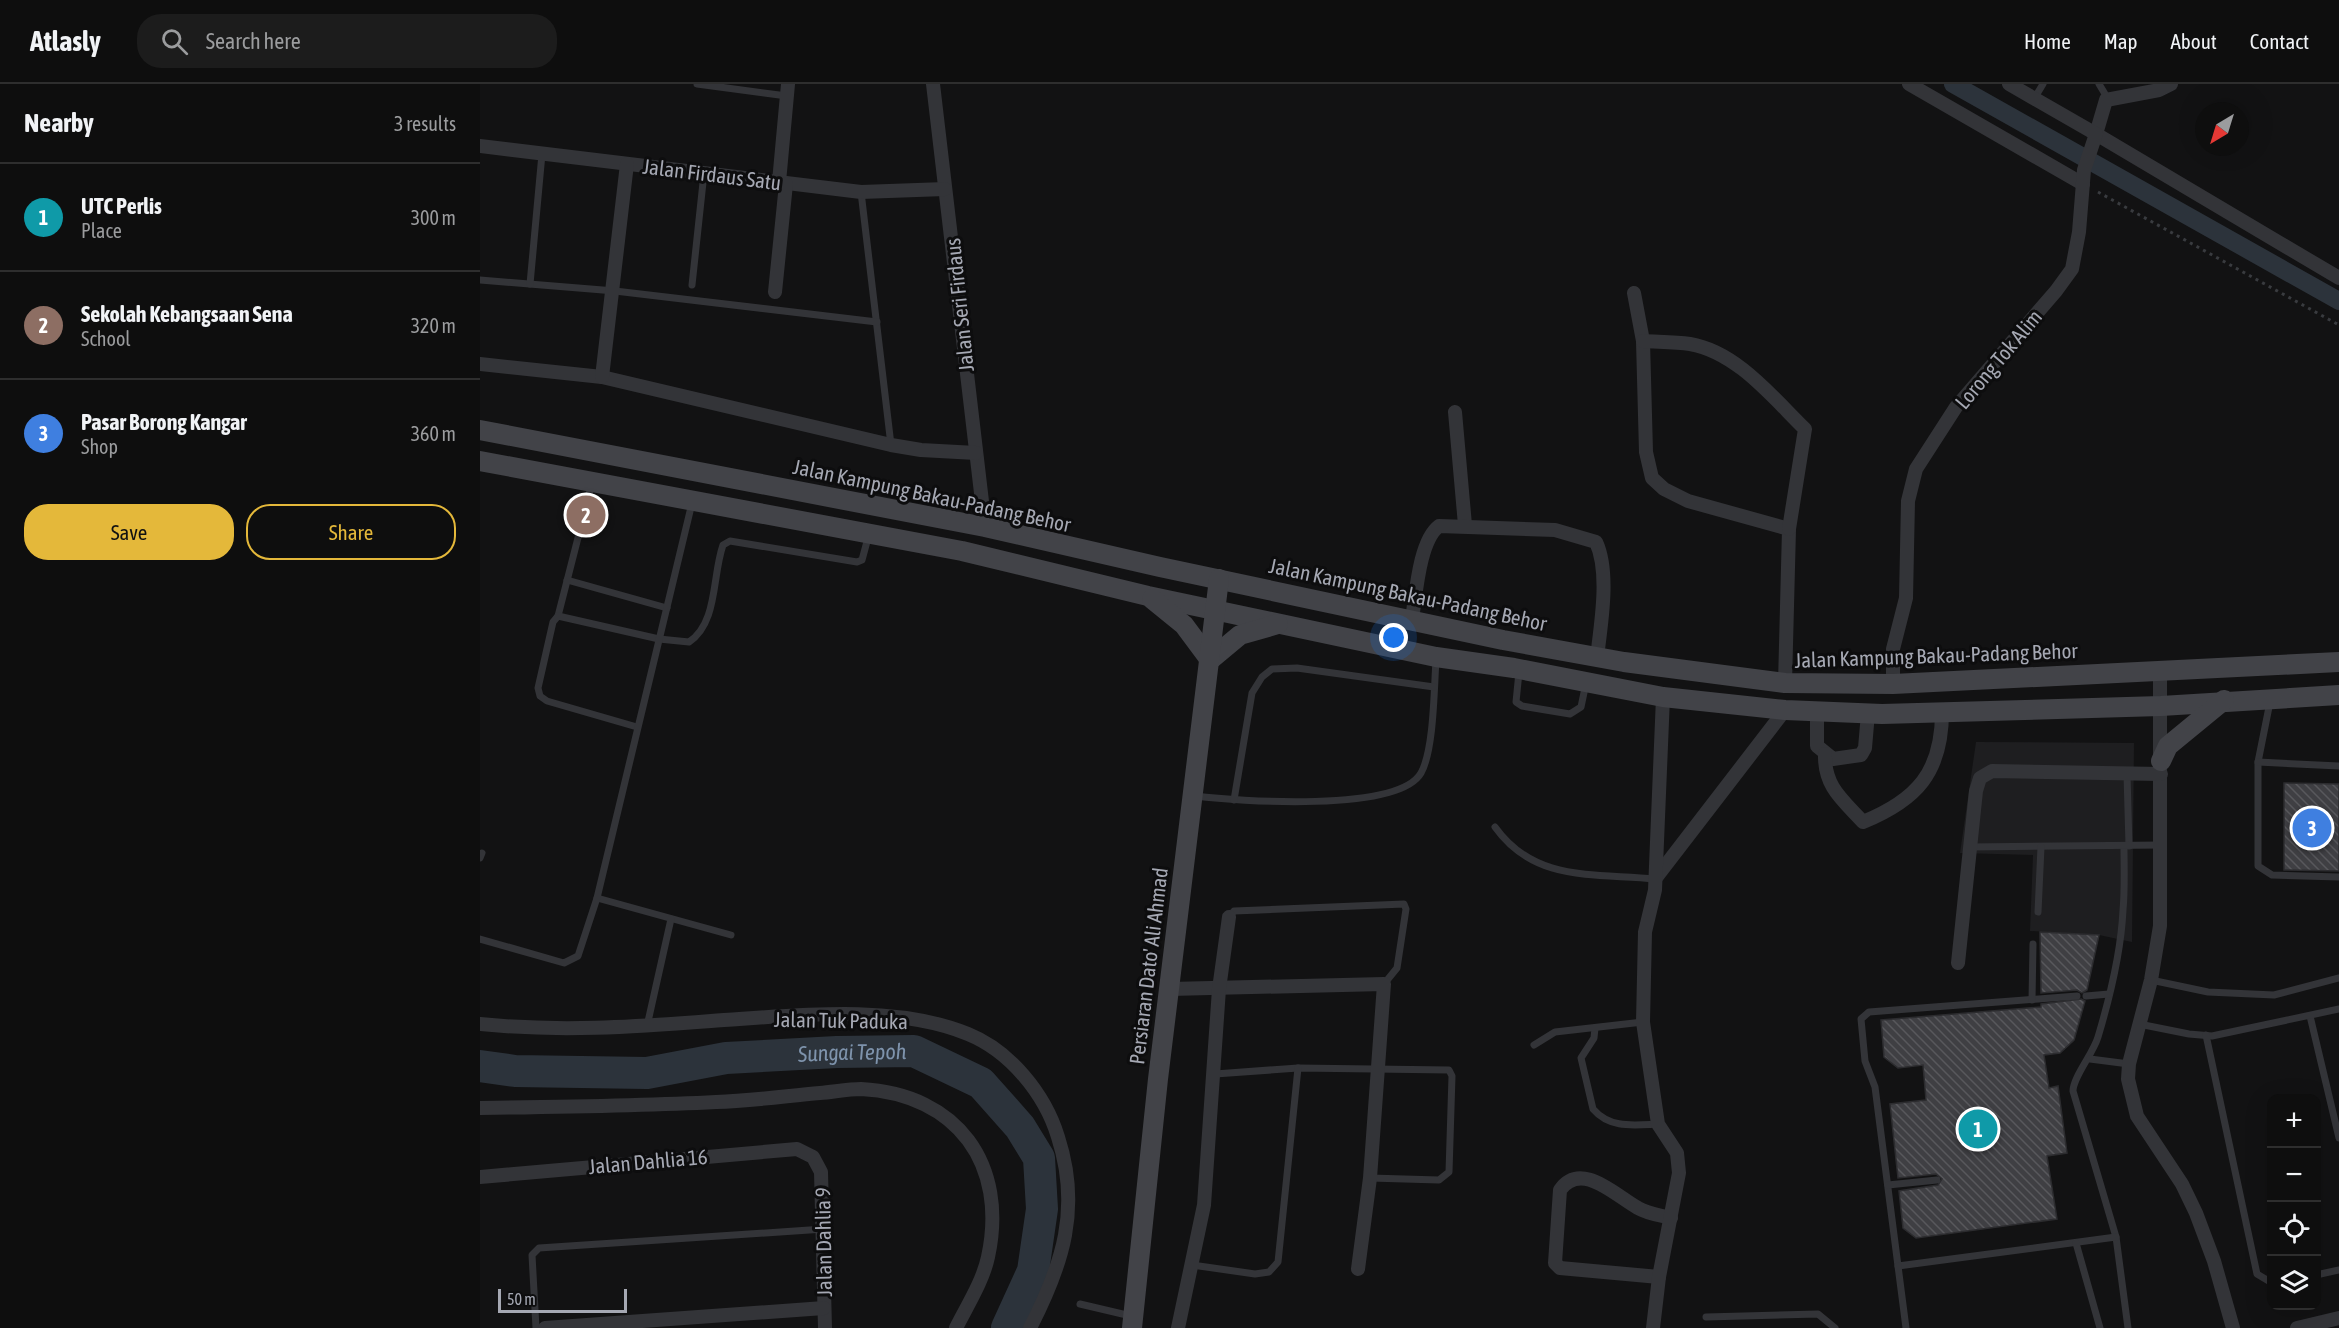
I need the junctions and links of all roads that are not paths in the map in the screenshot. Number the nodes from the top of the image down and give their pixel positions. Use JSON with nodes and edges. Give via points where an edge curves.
{"nodes":[{"id":1,"x":697,"y":84,"type":"edge"},
{"id":2,"x":933,"y":84,"type":"edge"},
{"id":3,"x":1909,"y":84,"type":"edge"},
{"id":4,"x":2009,"y":84,"type":"edge"},
{"id":5,"x":2043,"y":84,"type":"edge"},
{"id":6,"x":2099,"y":84,"type":"edge"},
{"id":7,"x":2171,"y":84,"type":"edge"},
{"id":8,"x":787,"y":90,"type":"edge"},
{"id":9,"x":2034,"y":99,"type":"junction"},
{"id":10,"x":2108,"y":99,"type":"junction"},
{"id":11,"x":2094,"y":140,"type":"junction"},
{"id":12,"x":480,"y":146,"type":"edge"},
{"id":13,"x":542,"y":154,"type":"junction"},
{"id":14,"x":627,"y":164,"type":"junction"},
{"id":15,"x":704,"y":173,"type":"junction"},
{"id":16,"x":2084,"y":177,"type":"junction"},
{"id":17,"x":783,"y":183,"type":"junction"},
{"id":18,"x":945,"y":189,"type":"junction"},
{"id":19,"x":861,"y":192,"type":"junction"},
{"id":20,"x":2339,"y":278,"type":"edge"},
{"id":21,"x":480,"y":280,"type":"edge"},
{"id":22,"x":530,"y":284,"type":"junction"},
{"id":23,"x":692,"y":285,"type":"dead end"},
{"id":24,"x":615,"y":291,"type":"junction"},
{"id":25,"x":775,"y":292,"type":"dead end"},
{"id":26,"x":1634,"y":293,"type":"dead end"},
{"id":27,"x":877,"y":322,"type":"junction"},
{"id":28,"x":1643,"y":341,"type":"junction"},
{"id":29,"x":480,"y":364,"type":"edge"},
{"id":30,"x":603,"y":377,"type":"junction"},
{"id":31,"x":1455,"y":412,"type":"dead end"},
{"id":32,"x":480,"y":430,"type":"edge"},
{"id":33,"x":891,"y":445,"type":"junction"},
{"id":34,"x":975,"y":453,"type":"junction"},
{"id":35,"x":480,"y":460,"type":"edge"},
{"id":36,"x":593,"y":481,"type":"junction"},
{"id":37,"x":693,"y":500,"type":"junction"},
{"id":38,"x":1465,"y":525,"type":"junction"},
{"id":39,"x":985,"y":527,"type":"junction"},
{"id":40,"x":1790,"y":529,"type":"junction"},
{"id":41,"x":869,"y":533,"type":"junction"},
{"id":42,"x":1218,"y":579,"type":"junction"},
{"id":43,"x":567,"y":580,"type":"junction"},
{"id":44,"x":1148,"y":596,"type":"junction"},
{"id":45,"x":666,"y":608,"type":"junction"},
{"id":46,"x":1216,"y":610,"type":"junction"},
{"id":47,"x":558,"y":616,"type":"junction"},
{"id":48,"x":1412,"y":619,"type":"junction"},
{"id":49,"x":1284,"y":623,"type":"junction"},
{"id":50,"x":659,"y":639,"type":"junction"},
{"id":51,"x":1436,"y":657,"type":"junction"},
{"id":52,"x":1597,"y":657,"type":"junction"},
{"id":53,"x":1210,"y":660,"type":"junction"},
{"id":54,"x":2339,"y":662,"type":"edge"},
{"id":55,"x":1520,"y":669,"type":"junction"},
{"id":56,"x":2160,"y":670,"type":"junction"},
{"id":57,"x":1587,"y":681,"type":"junction"},
{"id":58,"x":1785,"y":683,"type":"junction"},
{"id":59,"x":1893,"y":684,"type":"junction"},
{"id":60,"x":1434,"y":687,"type":"junction"},
{"id":61,"x":2339,"y":695,"type":"edge"},
{"id":62,"x":1663,"y":697,"type":"junction"},
{"id":63,"x":2271,"y":698,"type":"junction"},
{"id":64,"x":2224,"y":700,"type":"junction"},
{"id":65,"x":2161,"y":706,"type":"junction"},
{"id":66,"x":1785,"y":710,"type":"junction"},
{"id":67,"x":1817,"y":711,"type":"junction"},
{"id":68,"x":1942,"y":712,"type":"junction"},
{"id":69,"x":1868,"y":713,"type":"junction"},
{"id":70,"x":637,"y":727,"type":"junction"},
{"id":71,"x":1825,"y":754,"type":"junction"},
{"id":72,"x":2258,"y":762,"type":"junction"},
{"id":73,"x":2339,"y":766,"type":"edge"},
{"id":74,"x":2161,"y":768,"type":"junction"},
{"id":75,"x":2127,"y":774,"type":"junction"},
{"id":76,"x":1193,"y":796,"type":"junction"},
{"id":77,"x":1234,"y":800,"type":"junction"},
{"id":78,"x":1495,"y":827,"type":"dead end"},
{"id":79,"x":2161,"y":845,"type":"junction"},
{"id":80,"x":2126,"y":846,"type":"junction"},
{"id":81,"x":1970,"y":847,"type":"junction"},
{"id":82,"x":2041,"y":847,"type":"junction"},
{"id":83,"x":2339,"y":877,"type":"edge"},
{"id":84,"x":1655,"y":879,"type":"junction"},
{"id":85,"x":597,"y":898,"type":"junction"},
{"id":86,"x":2038,"y":912,"type":"dead end"},
{"id":87,"x":1229,"y":917,"type":"joint"},
{"id":88,"x":671,"y":919,"type":"junction"},
{"id":89,"x":731,"y":935,"type":"dead end"},
{"id":90,"x":480,"y":939,"type":"edge"},
{"id":91,"x":2033,"y":944,"type":"dead end"},
{"id":92,"x":1958,"y":963,"type":"dead end"},
{"id":93,"x":2339,"y":978,"type":"edge"},
{"id":94,"x":2151,"y":980,"type":"junction"},
{"id":95,"x":1384,"y":984,"type":"junction"},
{"id":96,"x":1170,"y":988,"type":"junction"},
{"id":97,"x":1219,"y":989,"type":"junction"},
{"id":98,"x":2109,"y":994,"type":"junction"},
{"id":99,"x":2077,"y":996,"type":"dead end"},
{"id":100,"x":2086,"y":996,"type":"dead end"},
{"id":101,"x":2032,"y":1000,"type":"junction"},
{"id":102,"x":2339,"y":1009,"type":"edge"},
{"id":103,"x":2310,"y":1017,"type":"junction"},
{"id":104,"x":1643,"y":1022,"type":"junction"},
{"id":105,"x":480,"y":1024,"type":"edge"},
{"id":106,"x":2139,"y":1024,"type":"junction"},
{"id":107,"x":647,"y":1026,"type":"junction"},
{"id":108,"x":1595,"y":1028,"type":"junction"},
{"id":109,"x":2206,"y":1035,"type":"junction"},
{"id":110,"x":1534,"y":1045,"type":"dead end"},
{"id":111,"x":2090,"y":1059,"type":"junction"},
{"id":112,"x":2128,"y":1064,"type":"junction"},
{"id":113,"x":1298,"y":1068,"type":"junction"},
{"id":114,"x":1378,"y":1069,"type":"junction"},
{"id":115,"x":1215,"y":1074,"type":"junction"},
{"id":116,"x":480,"y":1108,"type":"edge"},
{"id":117,"x":1658,"y":1124,"type":"junction"},
{"id":118,"x":2339,"y":1138,"type":"edge"},
{"id":119,"x":813,"y":1157,"type":"joint"},
{"id":120,"x":480,"y":1177,"type":"edge"},
{"id":121,"x":1370,"y":1178,"type":"junction"},
{"id":122,"x":1938,"y":1180,"type":"dead end"},
{"id":123,"x":1888,"y":1185,"type":"junction"},
{"id":124,"x":1671,"y":1218,"type":"junction"},
{"id":125,"x":824,"y":1229,"type":"junction"},
{"id":126,"x":2116,"y":1237,"type":"junction"},
{"id":127,"x":2076,"y":1243,"type":"junction"},
{"id":128,"x":1192,"y":1265,"type":"junction"},
{"id":129,"x":1898,"y":1266,"type":"junction"},
{"id":130,"x":1358,"y":1269,"type":"dead end"},
{"id":131,"x":2339,"y":1270,"type":"edge"},
{"id":132,"x":2321,"y":1274,"type":"edge"},
{"id":133,"x":1659,"y":1277,"type":"junction"},
{"id":134,"x":2267,"y":1280,"type":"edge"},
{"id":135,"x":1080,"y":1304,"type":"dead end"},
{"id":136,"x":824,"y":1308,"type":"junction"},
{"id":137,"x":1706,"y":1317,"type":"dead end"},
{"id":138,"x":2339,"y":1318,"type":"edge"},
{"id":139,"x":1133,"y":1322,"type":"edge"},
{"id":140,"x":536,"y":1328,"type":"edge"},
{"id":141,"x":545,"y":1328,"type":"edge"},
{"id":142,"x":825,"y":1328,"type":"edge"},
{"id":143,"x":957,"y":1328,"type":"edge"},
{"id":144,"x":1030,"y":1328,"type":"edge"},
{"id":145,"x":1178,"y":1328,"type":"edge"},
{"id":146,"x":1653,"y":1328,"type":"edge"},
{"id":147,"x":1835,"y":1328,"type":"edge"},
{"id":148,"x":1906,"y":1328,"type":"edge"},
{"id":149,"x":2100,"y":1328,"type":"edge"},
{"id":150,"x":2128,"y":1328,"type":"edge"},
{"id":151,"x":2233,"y":1328,"type":"edge"},
{"id":152,"x":2297,"y":1328,"type":"edge"}],
"edges":[{"from":1,"to":8,"type":"lane"},
{"from":2,"to":18,"type":"street","name":"Jalan Seri Firdaus"},
{"from":3,"to":16,"type":"street"},
{"from":4,"to":9,"type":"street"},
{"from":5,"to":9,"type":"lane"},
{"from":6,"to":10,"type":"lane"},
{"from":7,"to":10,"type":"street","via":[[2159,90]]},
{"from":8,"to":17,"type":"street"},
{"from":9,"to":11,"type":"street"},
{"from":10,"to":11,"type":"street","name":"Lorong Tok Alim"},
{"from":11,"to":16,"type":"street","name":"Lorong Tok Alim"},
{"from":11,"to":20,"type":"street"},
{"from":12,"to":13,"type":"street","name":"Jalan Firdaus Satu"},
{"from":13,"to":14,"type":"street","name":"Jalan Firdaus Satu"},
{"from":13,"to":22,"type":"lane"},
{"from":14,"to":15,"type":"street","name":"Jalan Firdaus Satu"},
{"from":14,"to":24,"type":"street"},
{"from":15,"to":17,"type":"street","name":"Jalan Firdaus Satu"},
{"from":15,"to":23,"type":"lane"},
{"from":16,"to":59,"type":"street","name":"Lorong Tok Alim","via":[[2072,269],[1956,407],[1916,469],[1908,501],[1906,598],[1893,649]]},
{"from":17,"to":19,"type":"street","name":"Jalan Firdaus Satu"},
{"from":17,"to":25,"type":"street"},
{"from":18,"to":19,"type":"street","name":"Jalan Firdaus Satu"},
{"from":18,"to":34,"type":"street","name":"Jalan Seri Firdaus"},
{"from":19,"to":27,"type":"lane"},
{"from":21,"to":22,"type":"lane"},
{"from":22,"to":24,"type":"lane"},
{"from":24,"to":27,"type":"lane"},
{"from":24,"to":30,"type":"street"},
{"from":26,"to":28,"type":"street"},
{"from":27,"to":33,"type":"lane"},
{"from":28,"to":40,"type":"street","via":[[1646,452],[1652,478],[1688,501]]},
{"from":28,"to":40,"type":"street","via":[[1691,344],[1720,355],[1748,374],[1805,429]]},
{"from":29,"to":30,"type":"street"},
{"from":30,"to":33,"type":"street"},
{"from":31,"to":38,"type":"street"},
{"from":32,"to":39,"type":"street","name":"Jalan Kampung Bakau-Padang Behor"},
{"from":33,"to":34,"type":"street"},
{"from":34,"to":39,"type":"street","name":"Jalan Seri Firdaus"},
{"from":35,"to":36,"type":"street"},
{"from":36,"to":37,"type":"street"},
{"from":36,"to":43,"type":"lane"},
{"from":37,"to":41,"type":"street"},
{"from":37,"to":45,"type":"lane"},
{"from":38,"to":48,"type":"street","via":[[1439,526],[1431,532]]},
{"from":38,"to":52,"type":"street","via":[[1555,530],[1596,542],[1601,554],[1603,612]]},
{"from":39,"to":42,"type":"street","name":"Jalan Kampung Bakau-Padang Behor"},
{"from":40,"to":58,"type":"street"},
{"from":41,"to":44,"type":"street"},
{"from":41,"to":50,"type":"lane","via":[[865,554],[856,562],[730,541],[723,545],[719,555],[706,623],[700,635],[689,642]]},
{"from":42,"to":46,"type":"street","name":"Persiaran Dato' Ali Ahmad"},
{"from":42,"to":48,"type":"street","name":"Jalan Kampung Bakau-Padang Behor"},
{"from":43,"to":45,"type":"lane"},
{"from":43,"to":47,"type":"lane"},
{"from":44,"to":46,"type":"street"},
{"from":44,"to":53,"type":"street","via":[[1184,625]]},
{"from":45,"to":50,"type":"lane"},
{"from":46,"to":49,"type":"street"},
{"from":46,"to":53,"type":"street","name":"Persiaran Dato' Ali Ahmad"},
{"from":47,"to":50,"type":"lane"},
{"from":47,"to":70,"type":"lane","via":[[553,622],[538,688],[540,696]]},
{"from":48,"to":52,"type":"street","name":"Jalan Kampung Bakau-Padang Behor"},
{"from":49,"to":51,"type":"street"},
{"from":49,"to":53,"type":"street","via":[[1240,635]]},
{"from":50,"to":70,"type":"lane"},
{"from":51,"to":55,"type":"street"},
{"from":51,"to":60,"type":"lane"},
{"from":52,"to":58,"type":"street","name":"Jalan Kampung Bakau-Padang Behor"},
{"from":53,"to":76,"type":"street","name":"Persiaran Dato' Ali Ahmad"},
{"from":54,"to":56,"type":"street","name":"Jalan Kampung Bakau-Padang Behor"},
{"from":55,"to":57,"type":"street"},
{"from":55,"to":57,"type":"lane","via":[[1516,702],[1570,714],[1581,707]]},
{"from":56,"to":59,"type":"street","name":"Jalan Kampung Bakau-Padang Behor"},
{"from":56,"to":65,"type":"street"},
{"from":57,"to":62,"type":"street"},
{"from":58,"to":59,"type":"street","name":"Jalan Kampung Bakau-Padang Behor"},
{"from":60,"to":77,"type":"lane","via":[[1427,755],[1421,773],[1405,789],[1367,797],[1312,801]]},
{"from":60,"to":77,"type":"lane","via":[[1297,668],[1272,669],[1252,693]]},
{"from":61,"to":63,"type":"street"},
{"from":62,"to":66,"type":"street"},
{"from":62,"to":84,"type":"street"},
{"from":63,"to":64,"type":"street"},
{"from":63,"to":72,"type":"lane"},
{"from":64,"to":65,"type":"street"},
{"from":64,"to":74,"type":"street","via":[[2168,746]]},
{"from":65,"to":68,"type":"street"},
{"from":65,"to":74,"type":"street"},
{"from":66,"to":67,"type":"street"},
{"from":66,"to":84,"type":"street"},
{"from":67,"to":69,"type":"street"},
{"from":67,"to":71,"type":"street","via":[[1817,746]]},
{"from":68,"to":69,"type":"street"},
{"from":68,"to":71,"type":"street","via":[[1935,762],[1923,785],[1863,822],[1832,788],[1825,772]]},
{"from":69,"to":71,"type":"street","via":[[1861,755],[1833,759]]},
{"from":70,"to":85,"type":"lane"},
{"from":72,"to":73,"type":"lane"},
{"from":72,"to":83,"type":"lane","via":[[2258,867],[2272,875]]},
{"from":74,"to":75,"type":"street"},
{"from":74,"to":79,"type":"street"},
{"from":75,"to":80,"type":"lane"},
{"from":75,"to":81,"type":"street","via":[[1992,771],[1980,778],[1976,791]]},
{"from":76,"to":77,"type":"lane"},
{"from":76,"to":96,"type":"street","name":"Persiaran Dato' Ali Ahmad"},
{"from":78,"to":84,"type":"lane","via":[[1516,852],[1544,867],[1574,874]]},
{"from":79,"to":80,"type":"lane"},
{"from":79,"to":94,"type":"street","via":[[2160,926]]},
{"from":80,"to":82,"type":"lane"},
{"from":80,"to":98,"type":"lane","via":[[2124,912]]},
{"from":81,"to":82,"type":"lane"},
{"from":81,"to":92,"type":"street"},
{"from":82,"to":86,"type":"lane"},
{"from":84,"to":104,"type":"street","via":[[1646,932]]},
{"from":85,"to":88,"type":"lane"},
{"from":85,"to":90,"type":"lane","via":[[578,956],[572,961],[564,963]]},
{"from":87,"to":95,"type":"lane","via":[[1234,911],[1404,904],[1397,968]]},
{"from":87,"to":97,"type":"street"},
{"from":88,"to":89,"type":"lane"},
{"from":88,"to":107,"type":"lane"},
{"from":91,"to":101,"type":"lane"},
{"from":93,"to":94,"type":"lane","via":[[2274,995],[2208,992]]},
{"from":94,"to":106,"type":"street"},
{"from":95,"to":97,"type":"street"},
{"from":95,"to":114,"type":"street"},
{"from":96,"to":97,"type":"street"},
{"from":96,"to":139,"type":"street","name":"Persiaran Dato' Ali Ahmad"},
{"from":97,"to":115,"type":"street"},
{"from":98,"to":100,"type":"lane"},
{"from":98,"to":111,"type":"lane"},
{"from":99,"to":101,"type":"lane"},
{"from":101,"to":123,"type":"lane","via":[[1869,1012],[1863,1016],[1860,1023],[1865,1061],[1875,1087]]},
{"from":102,"to":103,"type":"lane"},
{"from":103,"to":109,"type":"lane"},
{"from":103,"to":118,"type":"lane"},
{"from":104,"to":108,"type":"lane"},
{"from":104,"to":117,"type":"street"},
{"from":105,"to":107,"type":"street","name":"Jalan Tuk Paduka","via":[[567,1030]]},
{"from":106,"to":109,"type":"lane"},
{"from":106,"to":112,"type":"street"},
{"from":107,"to":144,"type":"street","name":"Jalan Tuk Paduka","via":[[782,1016],[871,1016],[949,1028],[969,1034],[999,1052],[1019,1071],[1048,1110],[1068,1171],[1070,1201],[1058,1268]]},
{"from":108,"to":110,"type":"lane","via":[[1555,1032]]},
{"from":108,"to":117,"type":"lane","via":[[1594,1038],[1581,1058],[1593,1109],[1620,1125]]},
{"from":109,"to":134,"type":"lane","via":[[2257,1274]]},
{"from":111,"to":112,"type":"lane"},
{"from":111,"to":126,"type":"lane","via":[[2077,1077],[2073,1091]]},
{"from":112,"to":151,"type":"street","via":[[2138,1116],[2196,1213]]},
{"from":113,"to":114,"type":"lane"},
{"from":113,"to":115,"type":"lane"},
{"from":113,"to":128,"type":"lane","via":[[1278,1262],[1269,1272],[1254,1274]]},
{"from":114,"to":121,"type":"street"},
{"from":114,"to":121,"type":"lane","via":[[1449,1070],[1449,1172],[1439,1180]]},
{"from":115,"to":128,"type":"street","via":[[1204,1205]]},
{"from":116,"to":143,"type":"street","via":[[718,1102],[861,1089],[922,1105],[965,1136],[980,1156],[990,1182],[994,1211],[987,1259]]},
{"from":117,"to":124,"type":"street","via":[[1677,1153],[1679,1173]]},
{"from":119,"to":120,"type":"street","name":"Jalan Dahlia 16","via":[[797,1149]]},
{"from":119,"to":125,"type":"street","name":"Jalan Dahlia 9","via":[[822,1172]]},
{"from":121,"to":130,"type":"street"},
{"from":122,"to":123,"type":"lane"},
{"from":123,"to":129,"type":"lane"},
{"from":124,"to":133,"type":"street"},
{"from":124,"to":133,"type":"street","via":[[1641,1210],[1596,1181],[1574,1178],[1560,1190],[1555,1263],[1560,1268]]},
{"from":125,"to":136,"type":"street","name":"Jalan Dahlia 9"},
{"from":125,"to":140,"type":"lane","via":[[539,1248],[532,1255]]},
{"from":126,"to":127,"type":"lane"},
{"from":126,"to":150,"type":"lane"},
{"from":127,"to":129,"type":"lane"},
{"from":127,"to":149,"type":"lane"},
{"from":128,"to":145,"type":"street"},
{"from":129,"to":148,"type":"lane"},
{"from":131,"to":132,"type":"lane"},
{"from":133,"to":146,"type":"street"},
{"from":135,"to":139,"type":"lane"},
{"from":136,"to":141,"type":"street"},
{"from":136,"to":142,"type":"street","name":"Jalan Dahlia 9"},
{"from":137,"to":147,"type":"lane","via":[[1818,1314]]},
{"from":138,"to":152,"type":"street"}]}
